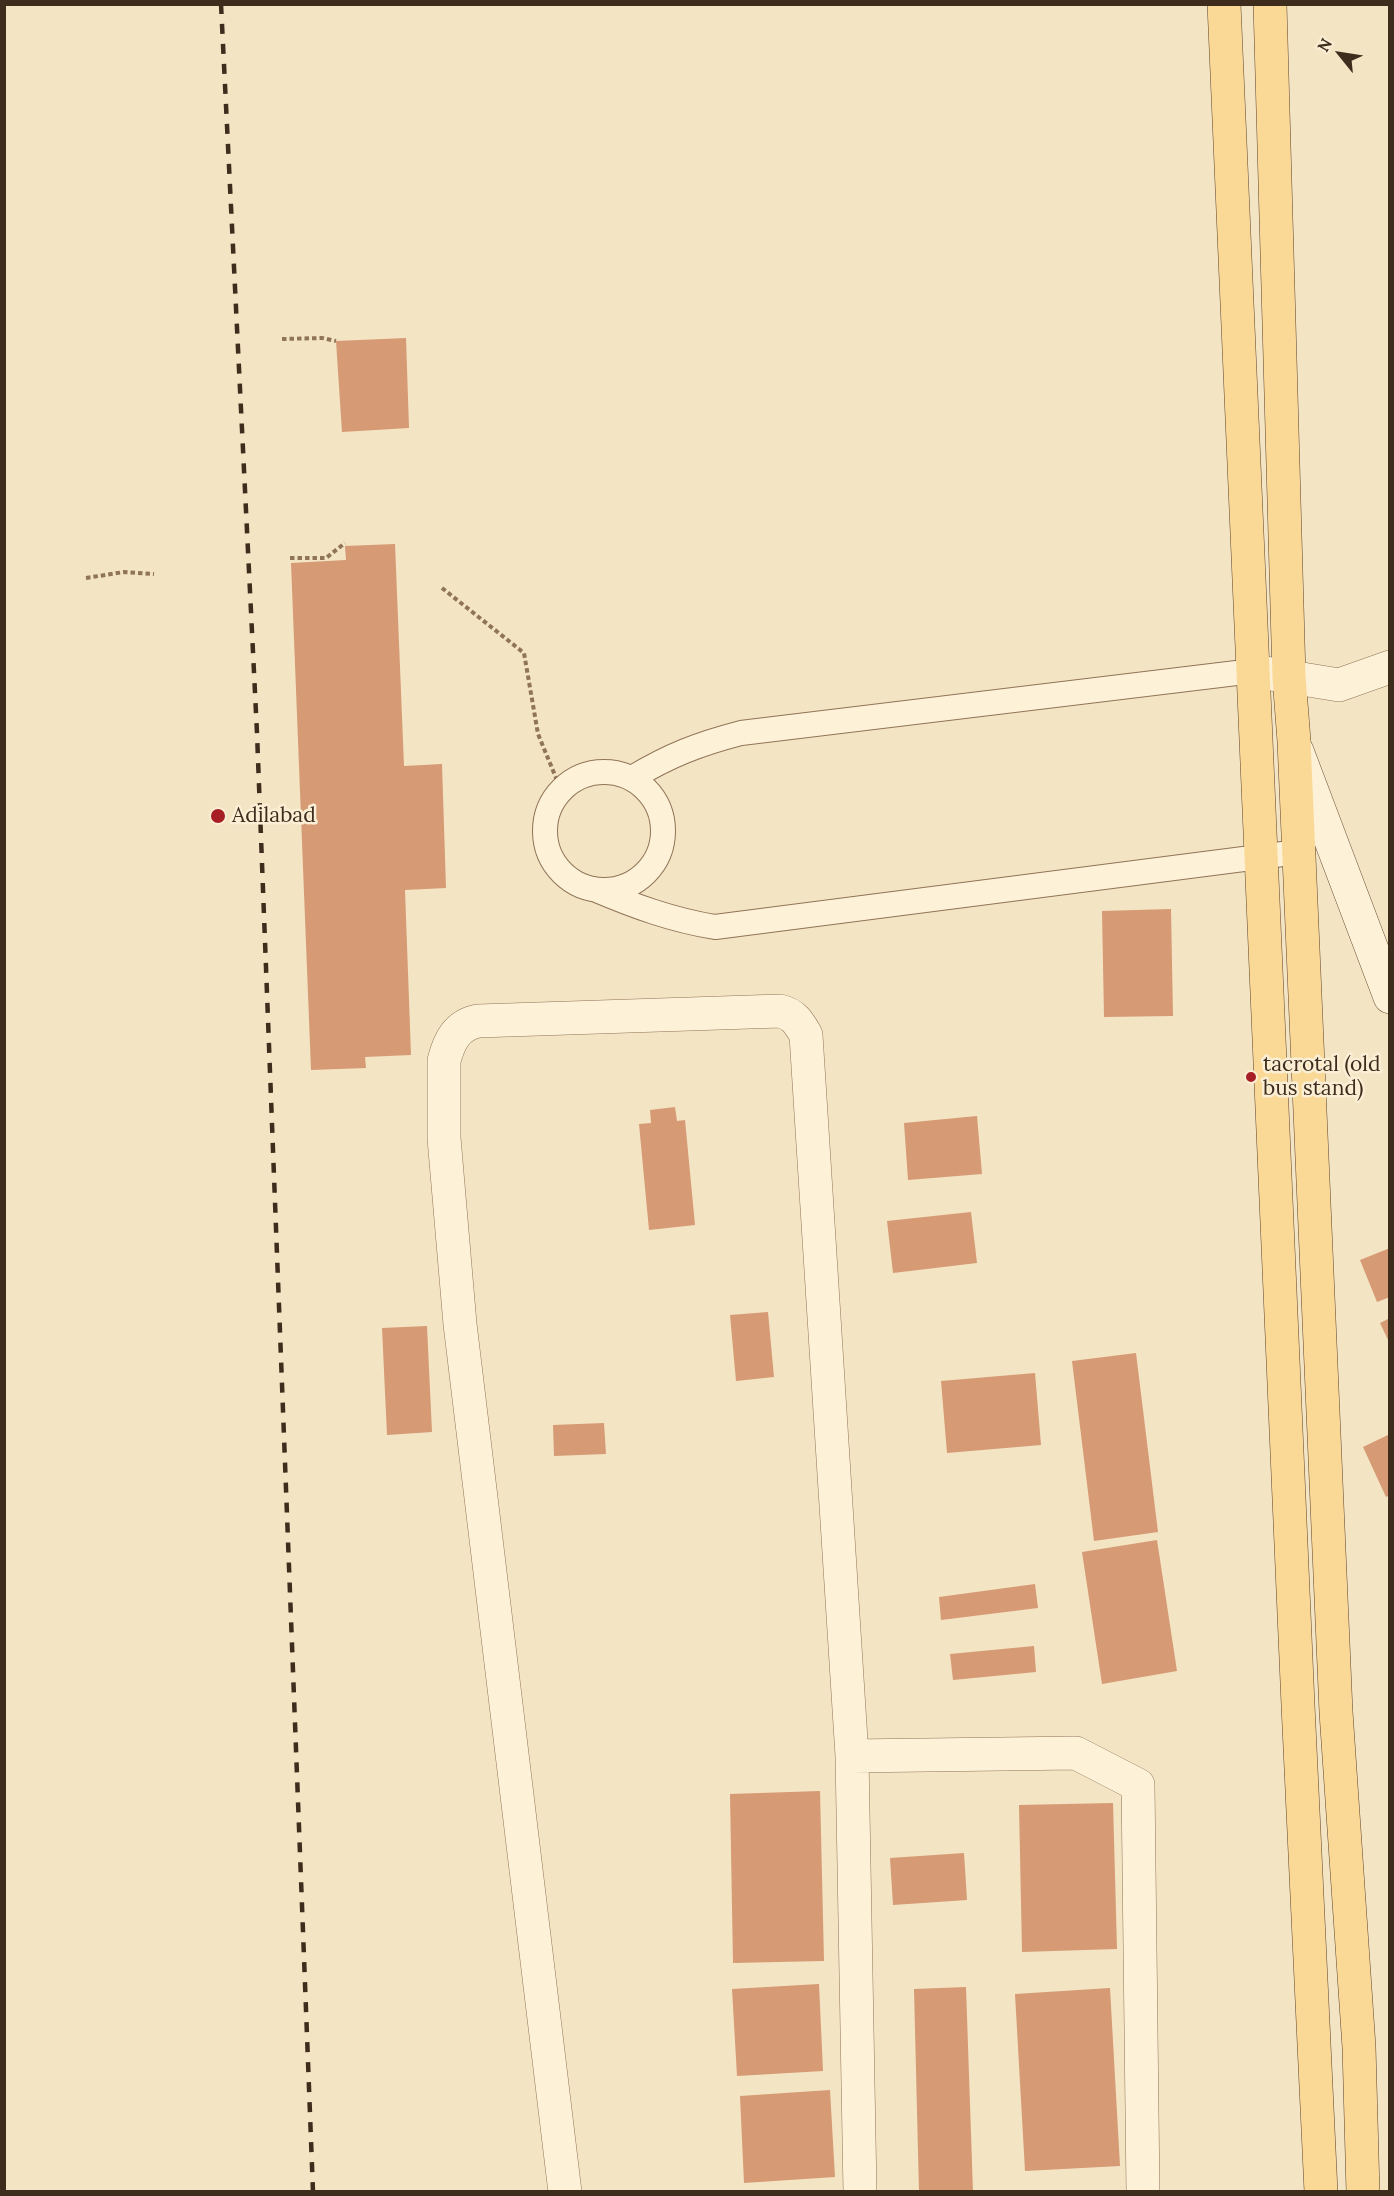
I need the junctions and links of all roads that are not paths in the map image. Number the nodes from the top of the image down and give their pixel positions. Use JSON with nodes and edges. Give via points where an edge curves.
{"nodes":[{"id":1,"x":1224,"y":4,"type":"edge"},
{"id":2,"x":1270,"y":4,"type":"edge"},
{"id":3,"x":1389,"y":668,"type":"edge"},
{"id":4,"x":1253,"y":671,"type":"junction"},
{"id":5,"x":1288,"y":677,"type":"junction"},
{"id":6,"x":1294,"y":741,"type":"junction"},
{"id":7,"x":632,"y":778,"type":"junction"},
{"id":8,"x":1298,"y":852,"type":"junction"},
{"id":9,"x":1261,"y":857,"type":"junction"},
{"id":10,"x":594,"y":889,"type":"junction"},
{"id":11,"x":1389,"y":997,"type":"edge"},
{"id":12,"x":852,"y":1756,"type":"junction"},
{"id":13,"x":565,"y":2192,"type":"edge"},
{"id":14,"x":860,"y":2192,"type":"edge"},
{"id":15,"x":1143,"y":2192,"type":"edge"},
{"id":16,"x":1321,"y":2192,"type":"edge"},
{"id":17,"x":1362,"y":2192,"type":"edge"}],
"edges":[{"from":1,"to":4,"type":"main road"},
{"from":2,"to":5,"type":"main road"},
{"from":3,"to":5,"type":"street","via":[[1339,685]]},
{"from":4,"to":5,"type":"street"},
{"from":4,"to":7,"type":"lane","via":[[741,733],[673,755]]},
{"from":4,"to":9,"type":"main road"},
{"from":5,"to":6,"type":"main road"},
{"from":6,"to":8,"type":"main road"},
{"from":6,"to":11,"type":"street"},
{"from":7,"to":10,"type":"lane","via":[[644,786],[660,809],[660,850],[654,863],[634,882],[622,888]]},
{"from":7,"to":10,"type":"lane","via":[[604,771],[588,774],[573,780],[552,803],[545,834],[548,850],[566,876]]},
{"from":8,"to":9,"type":"lane"},
{"from":8,"to":17,"type":"main road","via":[[1336,1712],[1359,2047]]},
{"from":9,"to":10,"type":"lane","via":[[715,927],[652,913]]},
{"from":9,"to":16,"type":"main road"},
{"from":12,"to":13,"type":"street","via":[[806,1035],[794,1017],[780,1011],[468,1023],[452,1038],[444,1061],[445,1150],[462,1336]]},
{"from":12,"to":14,"type":"street"},
{"from":12,"to":15,"type":"street","via":[[1076,1753],[1138,1785]]}]}
